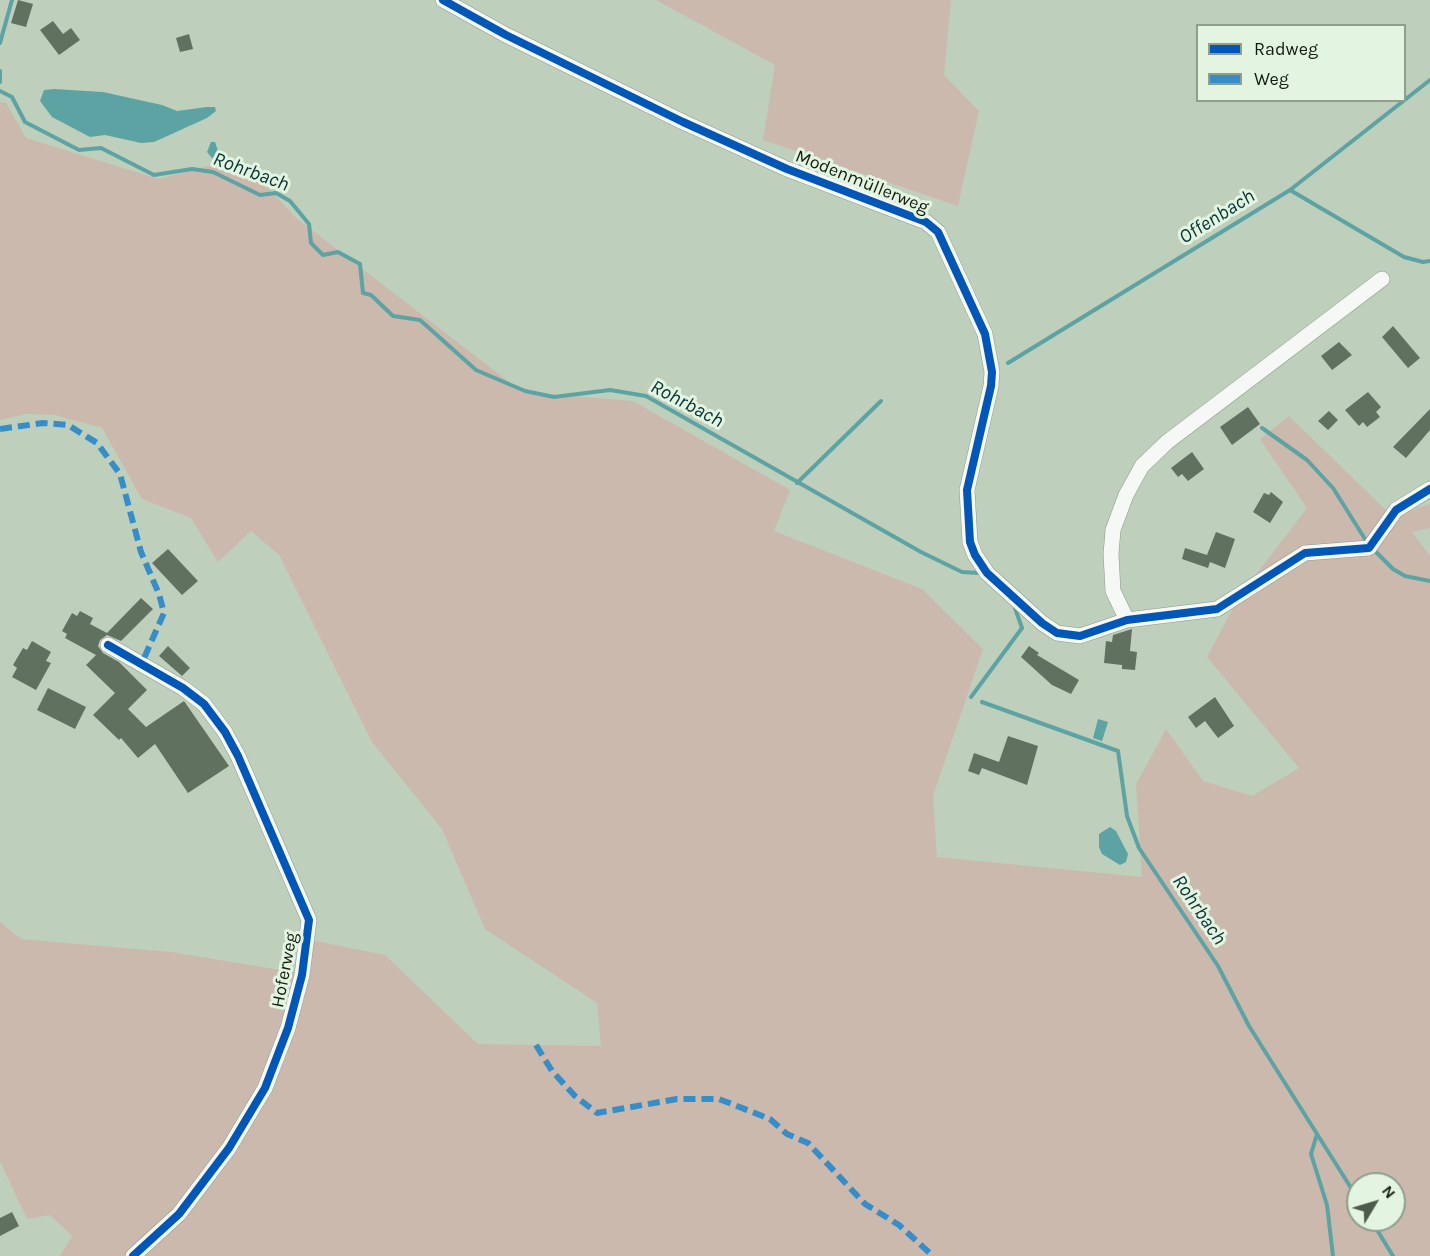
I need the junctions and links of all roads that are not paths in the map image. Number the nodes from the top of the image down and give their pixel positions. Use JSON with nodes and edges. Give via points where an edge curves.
{"nodes":[{"id":1,"x":443,"y":0,"type":"edge"},
{"id":2,"x":1382,"y":279,"type":"dead end"},
{"id":3,"x":1430,"y":489,"type":"edge"},
{"id":4,"x":1127,"y":620,"type":"junction"},
{"id":5,"x":108,"y":645,"type":"dead end"},
{"id":6,"x":133,"y":1256,"type":"edge"}],
"edges":[{"from":1,"to":4,"type":"street","name":"Modenmüllerweg","via":[[682,122],[787,169],[926,222],[939,232],[985,334],[992,372],[968,490],[967,526],[975,555],[1010,596],[1057,633],[1080,636]]},
{"from":2,"to":4,"type":"street","via":[[1183,429],[1142,466],[1113,530],[1113,591]]},
{"from":3,"to":4,"type":"street","name":"Modenmüllerweg","via":[[1396,510],[1370,548],[1305,553],[1217,609]]},
{"from":5,"to":6,"type":"street","name":"Hoferweg","via":[[183,688],[204,704],[225,732],[309,920],[302,975],[288,1028],[265,1088],[229,1148],[179,1214]]}]}
